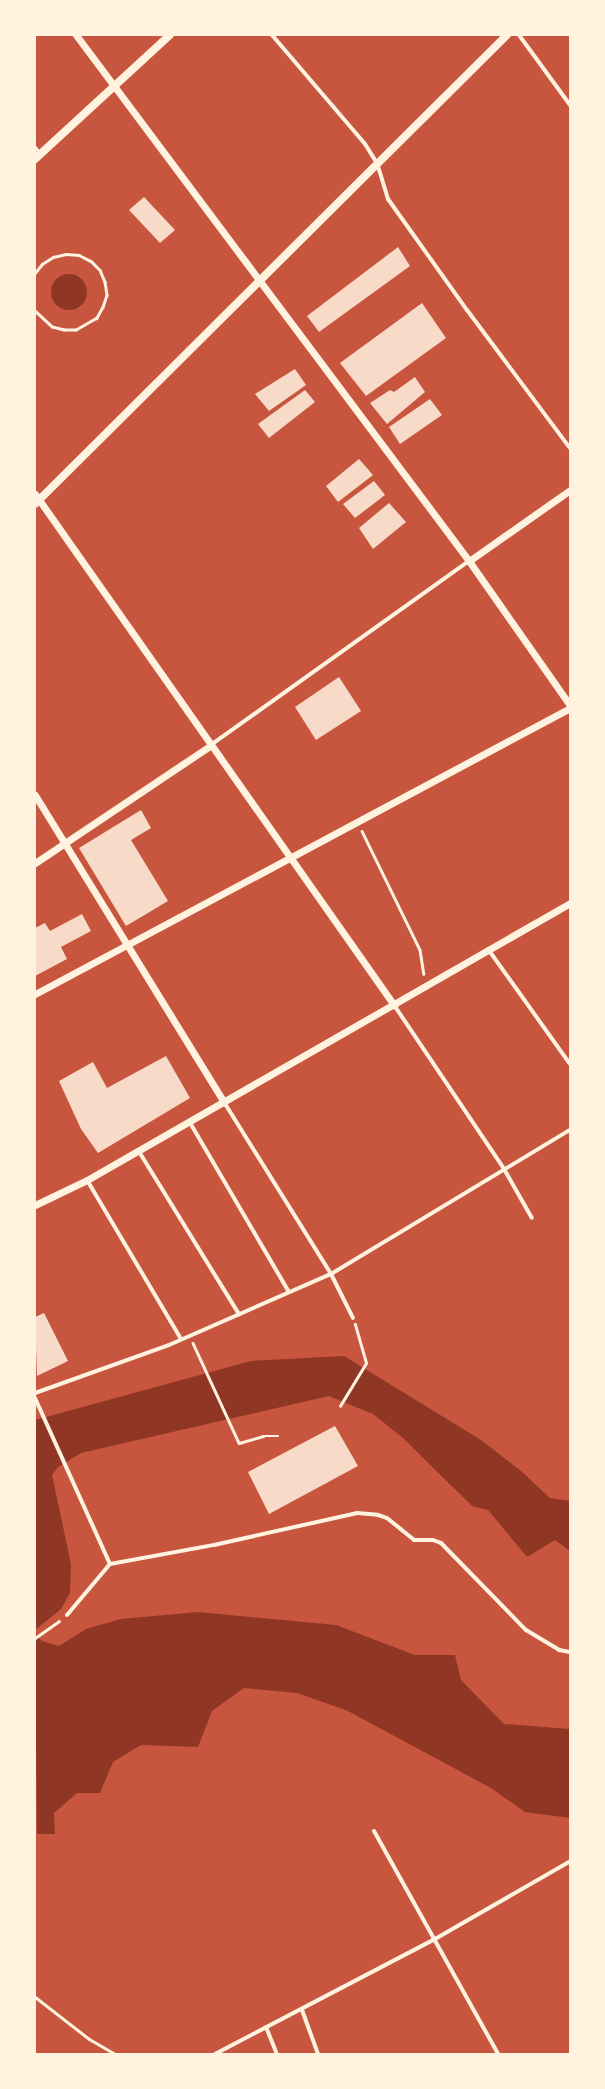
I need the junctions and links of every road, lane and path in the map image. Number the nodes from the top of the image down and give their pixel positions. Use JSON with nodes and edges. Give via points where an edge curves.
{"nodes":[{"id":1,"x":76,"y":35,"type":"edge"},
{"id":2,"x":170,"y":35,"type":"edge"},
{"id":3,"x":272,"y":35,"type":"edge"},
{"id":4,"x":507,"y":35,"type":"edge"},
{"id":5,"x":519,"y":35,"type":"edge"},
{"id":6,"x":114,"y":87,"type":"junction"},
{"id":7,"x":570,"y":105,"type":"edge"},
{"id":8,"x":37,"y":153,"type":"edge"},
{"id":9,"x":377,"y":163,"type":"junction"},
{"id":10,"x":35,"y":273,"type":"edge"},
{"id":11,"x":257,"y":281,"type":"junction"},
{"id":12,"x":35,"y":311,"type":"edge"},
{"id":13,"x":570,"y":448,"type":"edge"},
{"id":14,"x":570,"y":490,"type":"edge"},
{"id":15,"x":36,"y":499,"type":"edge"},
{"id":16,"x":469,"y":561,"type":"junction"},
{"id":17,"x":570,"y":705,"type":"edge"},
{"id":18,"x":570,"y":708,"type":"edge"},
{"id":19,"x":212,"y":745,"type":"junction"},
{"id":20,"x":35,"y":795,"type":"edge"},
{"id":21,"x":357,"y":822,"type":"junction"},
{"id":22,"x":65,"y":843,"type":"junction"},
{"id":23,"x":291,"y":858,"type":"junction"},
{"id":24,"x":35,"y":862,"type":"edge"},
{"id":25,"x":570,"y":903,"type":"edge"},
{"id":26,"x":128,"y":945,"type":"junction"},
{"id":27,"x":488,"y":949,"type":"junction"},
{"id":28,"x":429,"y":984,"type":"junction"},
{"id":29,"x":35,"y":994,"type":"edge"},
{"id":30,"x":394,"y":1005,"type":"junction"},
{"id":31,"x":570,"y":1064,"type":"edge"},
{"id":32,"x":224,"y":1102,"type":"junction"},
{"id":33,"x":189,"y":1121,"type":"junction"},
{"id":34,"x":570,"y":1130,"type":"edge"},
{"id":35,"x":138,"y":1150,"type":"junction"},
{"id":36,"x":504,"y":1170,"type":"junction"},
{"id":37,"x":86,"y":1180,"type":"junction"},
{"id":38,"x":35,"y":1205,"type":"edge"},
{"id":39,"x":532,"y":1218,"type":"dead end"},
{"id":40,"x":331,"y":1274,"type":"junction"},
{"id":41,"x":290,"y":1292,"type":"junction"},
{"id":42,"x":239,"y":1314,"type":"junction"},
{"id":43,"x":353,"y":1318,"type":"joint"},
{"id":44,"x":189,"y":1335,"type":"junction"},
{"id":45,"x":181,"y":1339,"type":"junction"},
{"id":46,"x":35,"y":1393,"type":"edge"},
{"id":47,"x":36,"y":1400,"type":"edge"},
{"id":48,"x":340,"y":1406,"type":"dead end"},
{"id":49,"x":278,"y":1436,"type":"dead end"},
{"id":50,"x":110,"y":1564,"type":"junction"},
{"id":51,"x":68,"y":1615,"type":"joint"},
{"id":52,"x":35,"y":1638,"type":"edge"},
{"id":53,"x":570,"y":1652,"type":"edge"},
{"id":54,"x":374,"y":1831,"type":"dead end"},
{"id":55,"x":568,"y":1862,"type":"dead end"},
{"id":56,"x":435,"y":1939,"type":"junction"},
{"id":57,"x":35,"y":1997,"type":"edge"},
{"id":58,"x":302,"y":2010,"type":"junction"},
{"id":59,"x":266,"y":2027,"type":"junction"},
{"id":60,"x":115,"y":2054,"type":"edge"},
{"id":61,"x":215,"y":2054,"type":"edge"},
{"id":62,"x":277,"y":2054,"type":"edge"},
{"id":63,"x":318,"y":2054,"type":"edge"},
{"id":64,"x":498,"y":2054,"type":"edge"}],
"edges":[{"from":1,"to":6,"type":"street"},
{"from":2,"to":6,"type":"main road"},
{"from":3,"to":9,"type":"street","via":[[365,144]]},
{"from":4,"to":9,"type":"main road"},
{"from":5,"to":7,"type":"street"},
{"from":6,"to":8,"type":"main road"},
{"from":6,"to":11,"type":"street"},
{"from":9,"to":11,"type":"main road"},
{"from":9,"to":13,"type":"street","via":[[388,199],[466,310]]},
{"from":10,"to":12,"type":"path","via":[[42,264],[53,257],[79,255],[91,261],[100,270],[105,282],[106,295],[97,318],[76,330],[52,327]]},
{"from":11,"to":15,"type":"main road"},
{"from":11,"to":16,"type":"street"},
{"from":14,"to":16,"type":"street"},
{"from":15,"to":19,"type":"street"},
{"from":16,"to":17,"type":"street"},
{"from":16,"to":19,"type":"street"},
{"from":18,"to":21,"type":"street"},
{"from":19,"to":22,"type":"street"},
{"from":19,"to":23,"type":"street"},
{"from":20,"to":22,"type":"street"},
{"from":21,"to":23,"type":"street"},
{"from":21,"to":28,"type":"path","via":[[420,950],[422,971]]},
{"from":22,"to":24,"type":"street"},
{"from":22,"to":26,"type":"street"},
{"from":23,"to":26,"type":"street"},
{"from":23,"to":30,"type":"street"},
{"from":25,"to":27,"type":"street"},
{"from":26,"to":29,"type":"street"},
{"from":26,"to":32,"type":"street"},
{"from":27,"to":28,"type":"street"},
{"from":27,"to":31,"type":"street"},
{"from":28,"to":30,"type":"street"},
{"from":30,"to":32,"type":"street"},
{"from":30,"to":36,"type":"street"},
{"from":32,"to":33,"type":"street"},
{"from":32,"to":40,"type":"street"},
{"from":33,"to":35,"type":"street"},
{"from":33,"to":41,"type":"street"},
{"from":34,"to":36,"type":"street"},
{"from":35,"to":37,"type":"street"},
{"from":35,"to":42,"type":"street"},
{"from":36,"to":39,"type":"street"},
{"from":36,"to":40,"type":"street"},
{"from":37,"to":38,"type":"street"},
{"from":37,"to":45,"type":"street"},
{"from":40,"to":41,"type":"street"},
{"from":40,"to":43,"type":"street"},
{"from":41,"to":42,"type":"street"},
{"from":42,"to":44,"type":"street"},
{"from":43,"to":48,"type":"path","via":[[366,1363]]},
{"from":44,"to":45,"type":"street"},
{"from":44,"to":49,"type":"path","via":[[239,1443],[263,1436]]},
{"from":45,"to":46,"type":"street"},
{"from":47,"to":50,"type":"street"},
{"from":50,"to":51,"type":"street"},
{"from":50,"to":53,"type":"street","via":[[214,1545],[357,1513],[378,1515],[387,1518],[414,1540],[441,1543],[526,1630],[559,1650]]},
{"from":51,"to":52,"type":"path"},
{"from":54,"to":56,"type":"street"},
{"from":55,"to":56,"type":"street"},
{"from":56,"to":58,"type":"street"},
{"from":56,"to":64,"type":"street"},
{"from":57,"to":60,"type":"lane","via":[[90,2039]]},
{"from":58,"to":59,"type":"street"},
{"from":58,"to":63,"type":"street"},
{"from":59,"to":61,"type":"street"},
{"from":59,"to":62,"type":"street"}]}
